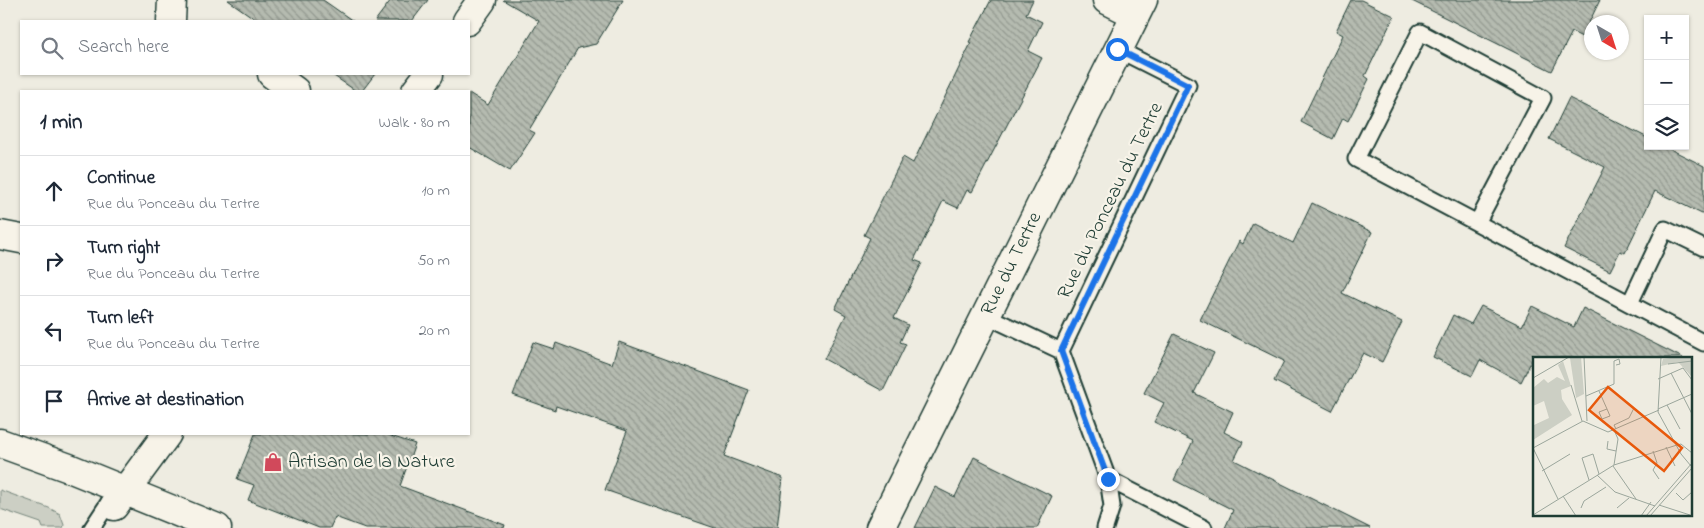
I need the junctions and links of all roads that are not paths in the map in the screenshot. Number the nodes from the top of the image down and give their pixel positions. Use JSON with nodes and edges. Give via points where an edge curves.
{"nodes":[{"id":1,"x":172,"y":0,"type":"edge"},
{"id":2,"x":482,"y":0,"type":"edge"},
{"id":3,"x":1107,"y":0,"type":"edge"},
{"id":4,"x":1139,"y":7,"type":"edge"},
{"id":5,"x":171,"y":20,"type":"edge"},
{"id":6,"x":468,"y":20,"type":"edge"},
{"id":7,"x":1117,"y":49,"type":"junction"},
{"id":8,"x":273,"y":75,"type":"edge"},
{"id":9,"x":428,"y":75,"type":"edge"},
{"id":10,"x":294,"y":90,"type":"edge"},
{"id":11,"x":417,"y":90,"type":"edge"},
{"id":12,"x":1477,"y":223,"type":"junction"},
{"id":13,"x":0,"y":235,"type":"edge"},
{"id":14,"x":20,"y":239,"type":"edge"},
{"id":15,"x":1704,"y":248,"type":"edge"},
{"id":16,"x":1630,"y":303,"type":"junction"},
{"id":17,"x":987,"y":316,"type":"junction"},
{"id":18,"x":1704,"y":343,"type":"edge"},
{"id":19,"x":1061,"y":351,"type":"junction"},
{"id":20,"x":166,"y":435,"type":"edge"},
{"id":21,"x":0,"y":443,"type":"edge"},
{"id":22,"x":0,"y":463,"type":"edge"},
{"id":23,"x":1108,"y":479,"type":"junction"},
{"id":24,"x":116,"y":497,"type":"junction"},
{"id":25,"x":92,"y":528,"type":"edge"},
{"id":26,"x":168,"y":528,"type":"edge"},
{"id":27,"x":217,"y":528,"type":"edge"},
{"id":28,"x":880,"y":528,"type":"edge"},
{"id":29,"x":1104,"y":528,"type":"edge"},
{"id":30,"x":1204,"y":528,"type":"edge"}],
"edges":[{"from":1,"to":5,"type":"street"},
{"from":2,"to":6,"type":"street"},
{"from":3,"to":4,"type":"street"},
{"from":4,"to":7,"type":"street","name":"Rue du Tertre"},
{"from":7,"to":17,"type":"street","name":"Rue du Tertre"},
{"from":7,"to":19,"type":"lane","name":"Rue du Ponceau du Tertre","via":[[1188,85]]},
{"from":8,"to":10,"type":"street"},
{"from":9,"to":11,"type":"street"},
{"from":12,"to":12,"type":"lane","via":[[1543,98],[1420,32],[1356,159]]},
{"from":12,"to":16,"type":"lane"},
{"from":13,"to":14,"type":"street"},
{"from":15,"to":16,"type":"lane","via":[[1665,229]]},
{"from":16,"to":18,"type":"lane"},
{"from":17,"to":19,"type":"lane"},
{"from":17,"to":28,"type":"street","name":"Rue du Tertre"},
{"from":19,"to":23,"type":"lane"},
{"from":20,"to":24,"type":"street"},
{"from":21,"to":24,"type":"street"},
{"from":22,"to":24,"type":"street"},
{"from":23,"to":29,"type":"lane","via":[[1112,506]]},
{"from":23,"to":30,"type":"lane"},
{"from":24,"to":25,"type":"lane"},
{"from":24,"to":26,"type":"street"},
{"from":24,"to":27,"type":"street"}]}
